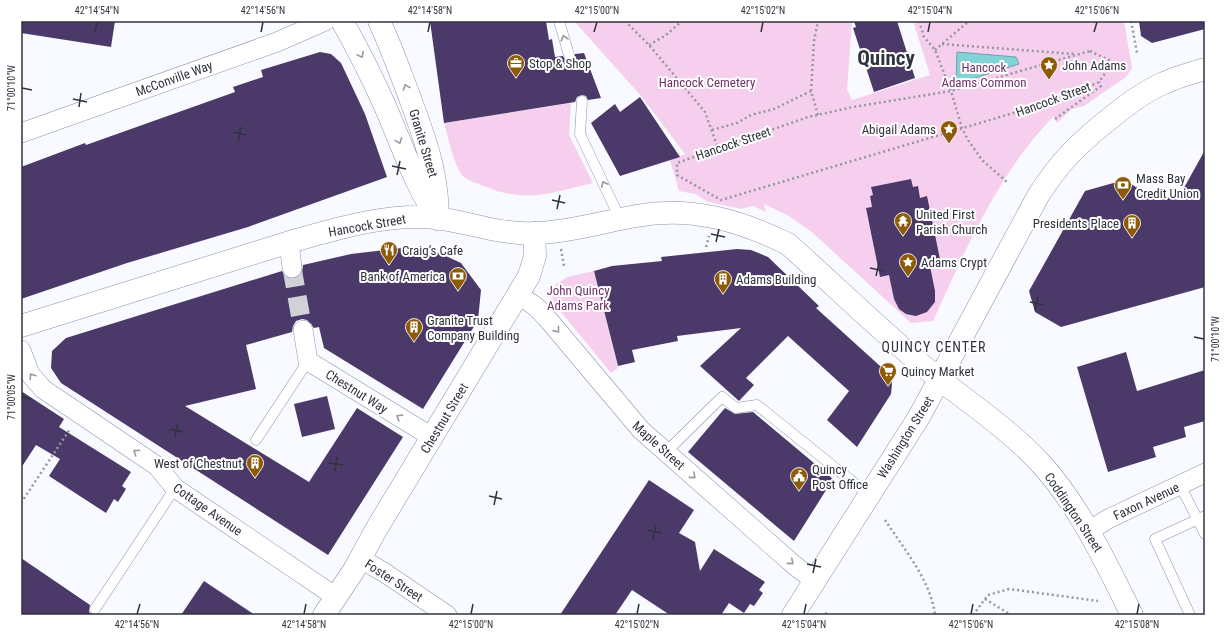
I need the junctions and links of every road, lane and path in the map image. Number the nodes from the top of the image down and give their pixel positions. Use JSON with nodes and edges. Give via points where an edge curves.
{"nodes":[{"id":1,"x":325,"y":21,"type":"edge"},
{"id":2,"x":342,"y":21,"type":"edge"},
{"id":3,"x":379,"y":21,"type":"edge"},
{"id":4,"x":559,"y":21,"type":"edge"},
{"id":5,"x":625,"y":21,"type":"edge"},
{"id":6,"x":682,"y":21,"type":"edge"},
{"id":7,"x":818,"y":21,"type":"edge"},
{"id":8,"x":919,"y":21,"type":"edge"},
{"id":9,"x":969,"y":21,"type":"edge"},
{"id":10,"x":1131,"y":21,"type":"edge"},
{"id":11,"x":942,"y":44,"type":"junction"},
{"id":12,"x":649,"y":45,"type":"junction"},
{"id":13,"x":935,"y":50,"type":"junction"},
{"id":14,"x":1137,"y":53,"type":"dead end"},
{"id":15,"x":1077,"y":54,"type":"junction"},
{"id":16,"x":569,"y":55,"type":"dead end"},
{"id":17,"x":1205,"y":69,"type":"edge"},
{"id":18,"x":1099,"y":82,"type":"junction"},
{"id":19,"x":811,"y":91,"type":"junction"},
{"id":20,"x":951,"y":91,"type":"junction"},
{"id":21,"x":582,"y":101,"type":"dead end"},
{"id":22,"x":818,"y":115,"type":"junction"},
{"id":23,"x":1055,"y":119,"type":"dead end"},
{"id":24,"x":962,"y":128,"type":"junction"},
{"id":25,"x":712,"y":130,"type":"junction"},
{"id":26,"x":21,"y":133,"type":"edge"},
{"id":27,"x":718,"y":148,"type":"junction"},
{"id":28,"x":1007,"y":182,"type":"dead end"},
{"id":29,"x":438,"y":218,"type":"junction"},
{"id":30,"x":620,"y":219,"type":"junction"},
{"id":31,"x":710,"y":232,"type":"dead end"},
{"id":32,"x":534,"y":234,"type":"junction"},
{"id":33,"x":768,"y":234,"type":"joint"},
{"id":34,"x":289,"y":242,"type":"junction"},
{"id":35,"x":706,"y":247,"type":"dead end"},
{"id":36,"x":561,"y":248,"type":"dead end"},
{"id":37,"x":564,"y":266,"type":"dead end"},
{"id":38,"x":292,"y":268,"type":"tunnel mouth"},
{"id":39,"x":518,"y":295,"type":"junction"},
{"id":40,"x":21,"y":326,"type":"edge"},
{"id":41,"x":303,"y":330,"type":"tunnel mouth"},
{"id":42,"x":21,"y":350,"type":"edge"},
{"id":43,"x":308,"y":361,"type":"junction"},
{"id":44,"x":940,"y":379,"type":"junction"},
{"id":45,"x":79,"y":414,"type":"junction"},
{"id":46,"x":432,"y":437,"type":"junction"},
{"id":47,"x":256,"y":440,"type":"dead end"},
{"id":48,"x":666,"y":452,"type":"junction"},
{"id":49,"x":1205,"y":473,"type":"edge"},
{"id":50,"x":1180,"y":485,"type":"junction"},
{"id":51,"x":175,"y":488,"type":"junction"},
{"id":52,"x":869,"y":495,"type":"junction"},
{"id":53,"x":21,"y":503,"type":"edge"},
{"id":54,"x":1202,"y":518,"type":"edge"},
{"id":55,"x":885,"y":520,"type":"dead end"},
{"id":56,"x":1089,"y":531,"type":"junction"},
{"id":57,"x":1205,"y":534,"type":"edge"},
{"id":58,"x":361,"y":559,"type":"junction"},
{"id":59,"x":815,"y":581,"type":"junction"},
{"id":60,"x":336,"y":597,"type":"junction"},
{"id":61,"x":985,"y":599,"type":"junction"},
{"id":62,"x":1098,"y":601,"type":"dead end"},
{"id":63,"x":94,"y":609,"type":"dead end"},
{"id":64,"x":825,"y":613,"type":"dead end"},
{"id":65,"x":1130,"y":614,"type":"edge"},
{"id":66,"x":324,"y":615,"type":"edge"},
{"id":67,"x":447,"y":615,"type":"edge"},
{"id":68,"x":793,"y":615,"type":"edge"},
{"id":69,"x":829,"y":615,"type":"edge"},
{"id":70,"x":935,"y":615,"type":"edge"},
{"id":71,"x":973,"y":615,"type":"edge"},
{"id":72,"x":1011,"y":615,"type":"edge"},
{"id":73,"x":1190,"y":615,"type":"edge"}],
"edges":[{"from":1,"to":26,"type":"street","name":"McConville Way","via":[[277,42]]},
{"from":2,"to":29,"type":"main road","name":"Granite Street","one_way":true,"via":[[384,105],[418,185]]},
{"from":29,"to":3,"type":"main road","name":"Granite Street","one_way":true,"via":[[433,165]]},
{"from":16,"to":4,"type":"lane","one_way":true},
{"from":5,"to":12,"type":"path"},
{"from":6,"to":12,"type":"path"},
{"from":7,"to":19,"type":"path"},
{"from":8,"to":13,"type":"path","via":[[924,37]]},
{"from":9,"to":11,"type":"path"},
{"from":10,"to":14,"type":"path"},
{"from":11,"to":13,"type":"path"},
{"from":11,"to":15,"type":"path"},
{"from":12,"to":25,"type":"path","via":[[705,112]]},
{"from":13,"to":20,"type":"path"},
{"from":15,"to":18,"type":"path","name":"Hancock Street","via":[[1090,51],[1113,62]]},
{"from":15,"to":20,"type":"path","name":"Hancock Street"},
{"from":17,"to":44,"type":"main road","via":[[1164,83],[1124,106],[1086,137],[1061,162],[1038,196]]},
{"from":18,"to":23,"type":"path","via":[[1101,86]]},
{"from":18,"to":24,"type":"path","name":"Hancock Street","via":[[1064,98]]},
{"from":19,"to":22,"type":"path"},
{"from":19,"to":25,"type":"path","via":[[774,109]]},
{"from":20,"to":22,"type":"path","name":"Hancock Street"},
{"from":20,"to":24,"type":"path"},
{"from":30,"to":21,"type":"lane","one_way":true,"via":[[580,134]]},
{"from":22,"to":27,"type":"path","name":"Hancock Street"},
{"from":24,"to":27,"type":"path","name":"Hancock Street","via":[[720,200],[677,174],[677,162]]},
{"from":24,"to":28,"type":"path","via":[[982,160]]},
{"from":25,"to":27,"type":"path"},
{"from":29,"to":32,"type":"main road","name":"Hancock Street","via":[[504,232]]},
{"from":29,"to":34,"type":"main road","name":"Hancock Street","via":[[383,220]]},
{"from":30,"to":32,"type":"main road","name":"Hancock Street","via":[[564,231]]},
{"from":30,"to":33,"type":"main road","name":"Hancock Street","via":[[679,212],[723,218]]},
{"from":31,"to":35,"type":"path"},
{"from":32,"to":39,"type":"main road","name":"Chestnut Street","via":[[533,266]]},
{"from":33,"to":44,"type":"main road","name":"Coddington Street","via":[[788,244]]},
{"from":34,"to":38,"type":"street"},
{"from":34,"to":40,"type":"main road","name":"Hancock Street"},
{"from":36,"to":37,"type":"path"},
{"from":39,"to":46,"type":"main road","name":"Chestnut Street"},
{"from":39,"to":48,"type":"street","name":"Maple Street","one_way":true,"via":[[535,306],[628,417]]},
{"from":41,"to":43,"type":"street"},
{"from":45,"to":42,"type":"street","name":"Cottage Avenue","one_way":true,"via":[[36,382],[26,366]]},
{"from":46,"to":43,"type":"street","name":"Chestnut Way","one_way":true},
{"from":43,"to":47,"type":"lane"},
{"from":44,"to":52,"type":"main road","name":"Washington Street"},
{"from":44,"to":56,"type":"main road","name":"Coddington Street","via":[[1016,439],[1043,467]]},
{"from":51,"to":45,"type":"street","name":"Cottage Avenue","one_way":true,"via":[[157,466]]},
{"from":45,"to":53,"type":"path"},
{"from":46,"to":58,"type":"main road","name":"Chestnut Street"},
{"from":48,"to":52,"type":"lane","via":[[722,397],[736,408],[757,405]]},
{"from":48,"to":59,"type":"street","name":"Maple Street","one_way":true},
{"from":49,"to":50,"type":"street","name":"Faxon Avenue"},
{"from":50,"to":54,"type":"lane"},
{"from":50,"to":56,"type":"street","name":"Faxon Avenue","via":[[1108,519]]},
{"from":51,"to":60,"type":"street","name":"Cottage Avenue"},
{"from":51,"to":63,"type":"lane"},
{"from":52,"to":59,"type":"main road","name":"Washington Street"},
{"from":54,"to":57,"type":"lane"},
{"from":54,"to":73,"type":"lane","via":[[1155,539]]},
{"from":55,"to":70,"type":"path","via":[[922,579],[934,605]]},
{"from":56,"to":65,"type":"main road","name":"Coddington Street"},
{"from":58,"to":60,"type":"main road","name":"Chestnut Street"},
{"from":58,"to":67,"type":"street","name":"Foster Street","via":[[385,572]]},
{"from":59,"to":68,"type":"main road","name":"Washington Street"},
{"from":60,"to":66,"type":"main road","name":"Chestnut Street"},
{"from":61,"to":62,"type":"path","via":[[988,595],[1009,589]]},
{"from":61,"to":71,"type":"path"},
{"from":61,"to":72,"type":"path"},
{"from":64,"to":69,"type":"path"}]}
